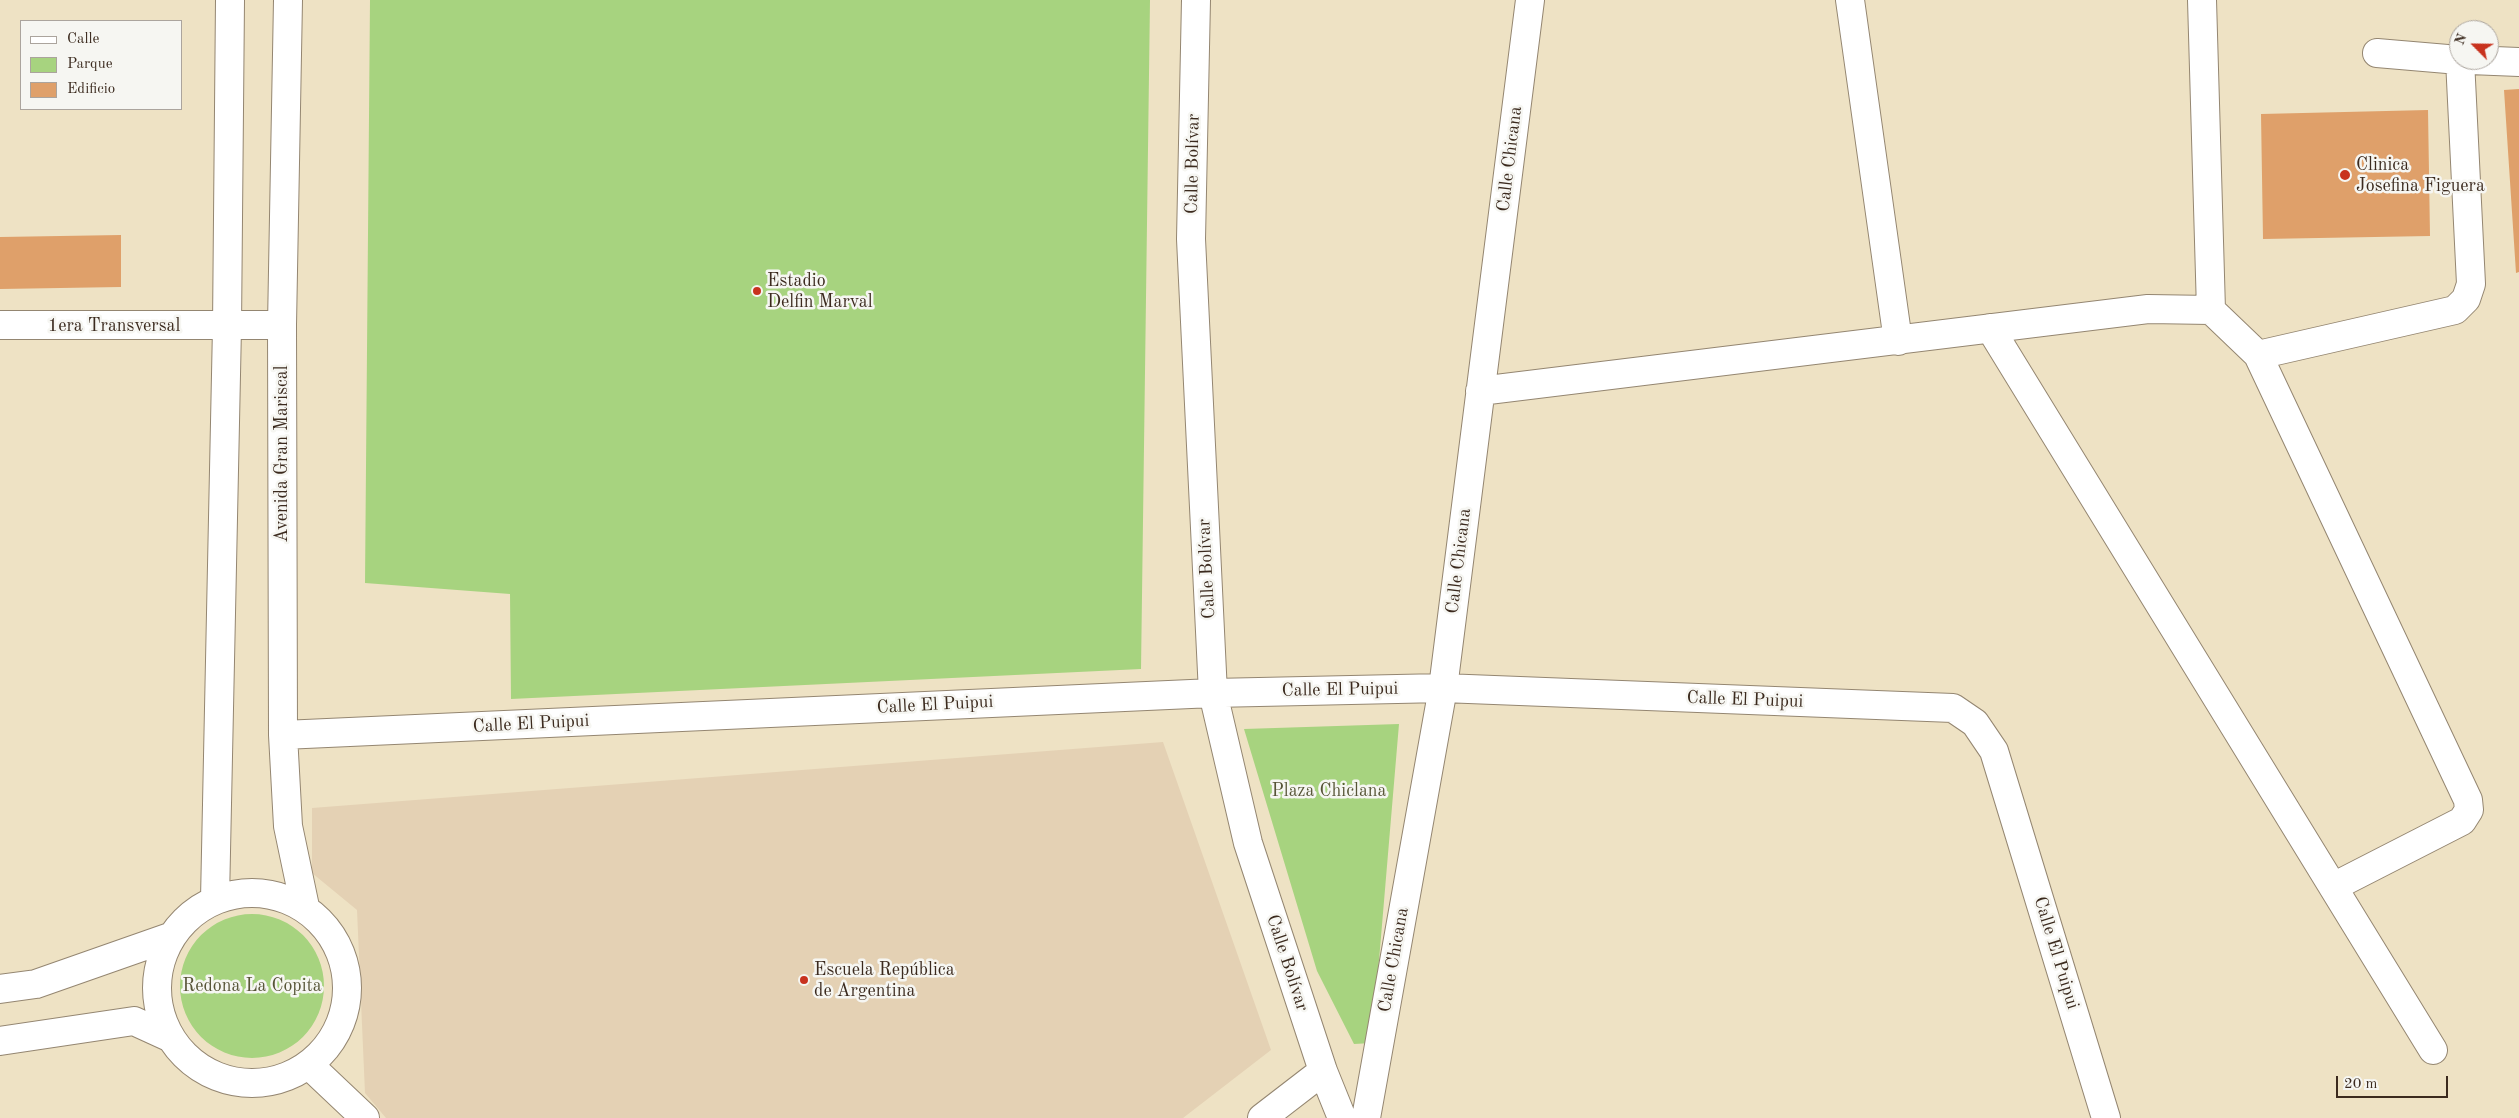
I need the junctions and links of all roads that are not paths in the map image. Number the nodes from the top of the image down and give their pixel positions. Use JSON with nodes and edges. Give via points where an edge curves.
{"nodes":[{"id":1,"x":230,"y":0,"type":"edge"},
{"id":2,"x":288,"y":0,"type":"edge"},
{"id":3,"x":1196,"y":0,"type":"edge"},
{"id":4,"x":1530,"y":0,"type":"edge"},
{"id":5,"x":1850,"y":0,"type":"edge"},
{"id":6,"x":2202,"y":0,"type":"edge"},
{"id":7,"x":2377,"y":53,"type":"dead end"},
{"id":8,"x":2449,"y":59,"type":"edge"},
{"id":9,"x":2499,"y":61,"type":"edge"},
{"id":10,"x":2519,"y":62,"type":"edge"},
{"id":11,"x":2460,"y":70,"type":"edge"},
{"id":12,"x":2211,"y":310,"type":"junction"},
{"id":13,"x":0,"y":325,"type":"edge"},
{"id":14,"x":282,"y":325,"type":"junction"},
{"id":15,"x":227,"y":327,"type":"junction"},
{"id":16,"x":1990,"y":328,"type":"junction"},
{"id":17,"x":1898,"y":341,"type":"junction"},
{"id":18,"x":2258,"y":355,"type":"junction"},
{"id":19,"x":1480,"y":391,"type":"junction"},
{"id":20,"x":1443,"y":688,"type":"junction"},
{"id":21,"x":1213,"y":693,"type":"junction"},
{"id":22,"x":283,"y":735,"type":"junction"},
{"id":23,"x":2333,"y":887,"type":"junction"},
{"id":24,"x":215,"y":899,"type":"junction"},
{"id":25,"x":305,"y":907,"type":"junction"},
{"id":26,"x":170,"y":937,"type":"junction"},
{"id":27,"x":0,"y":989,"type":"edge"},
{"id":28,"x":169,"y":1037,"type":"junction"},
{"id":29,"x":0,"y":1040,"type":"edge"},
{"id":30,"x":2433,"y":1050,"type":"dead end"},
{"id":31,"x":309,"y":1065,"type":"junction"},
{"id":32,"x":1323,"y":1070,"type":"junction"},
{"id":33,"x":365,"y":1118,"type":"edge"},
{"id":34,"x":1262,"y":1118,"type":"edge"},
{"id":35,"x":1342,"y":1118,"type":"edge"},
{"id":36,"x":1366,"y":1118,"type":"edge"},
{"id":37,"x":2106,"y":1118,"type":"edge"}],
"edges":[{"from":1,"to":15,"type":"street"},
{"from":2,"to":14,"type":"street","name":"Avenida Gran Mariscal"},
{"from":3,"to":21,"type":"street","name":"Calle Bolívar","via":[[1191,239]]},
{"from":4,"to":19,"type":"street","name":"Calle Chicana"},
{"from":5,"to":17,"type":"street"},
{"from":6,"to":12,"type":"street"},
{"from":7,"to":8,"type":"street"},
{"from":9,"to":10,"type":"street"},
{"from":11,"to":18,"type":"street","via":[[2471,284],[2466,299],[2455,310]]},
{"from":12,"to":16,"type":"street","via":[[2148,309]]},
{"from":12,"to":18,"type":"street"},
{"from":13,"to":15,"type":"street","name":"1era Transversal"},
{"from":14,"to":15,"type":"street","name":"1era Transversal"},
{"from":14,"to":22,"type":"street","name":"Avenida Gran Mariscal"},
{"from":15,"to":24,"type":"street"},
{"from":16,"to":17,"type":"street"},
{"from":16,"to":23,"type":"street"},
{"from":17,"to":19,"type":"street"},
{"from":18,"to":23,"type":"street","via":[[2468,800],[2469,810],[2462,821]]},
{"from":19,"to":20,"type":"street","name":"Calle Chicana"},
{"from":20,"to":21,"type":"street","name":"Calle El Puipui"},
{"from":20,"to":36,"type":"street","name":"Calle Chicana"},
{"from":20,"to":37,"type":"street","name":"Calle El Puipui","via":[[1953,708],[1975,723],[1994,751]]},
{"from":21,"to":22,"type":"street","name":"Calle El Puipui"},
{"from":21,"to":32,"type":"street","name":"Calle Bolívar","via":[[1248,843]]},
{"from":22,"to":25,"type":"street","name":"Avenida Gran Mariscal","via":[[288,826]]},
{"from":23,"to":30,"type":"street"},
{"from":24,"to":25,"type":"street","via":[[252,891],[270,893]]},
{"from":24,"to":26,"type":"street","via":[[190,914]]},
{"from":25,"to":31,"type":"street","via":[[324,924],[339,946],[347,972],[347,998],[341,1024],[327,1047]]},
{"from":26,"to":27,"type":"street","via":[[36,984]]},
{"from":26,"to":28,"type":"street","via":[[156,987]]},
{"from":28,"to":29,"type":"street","via":[[134,1021]]},
{"from":28,"to":31,"type":"street","via":[[181,1054],[196,1066],[232,1082],[273,1082]]},
{"from":31,"to":33,"type":"street"},
{"from":32,"to":34,"type":"street"},
{"from":32,"to":35,"type":"street","name":"Calle Bolívar"}]}
